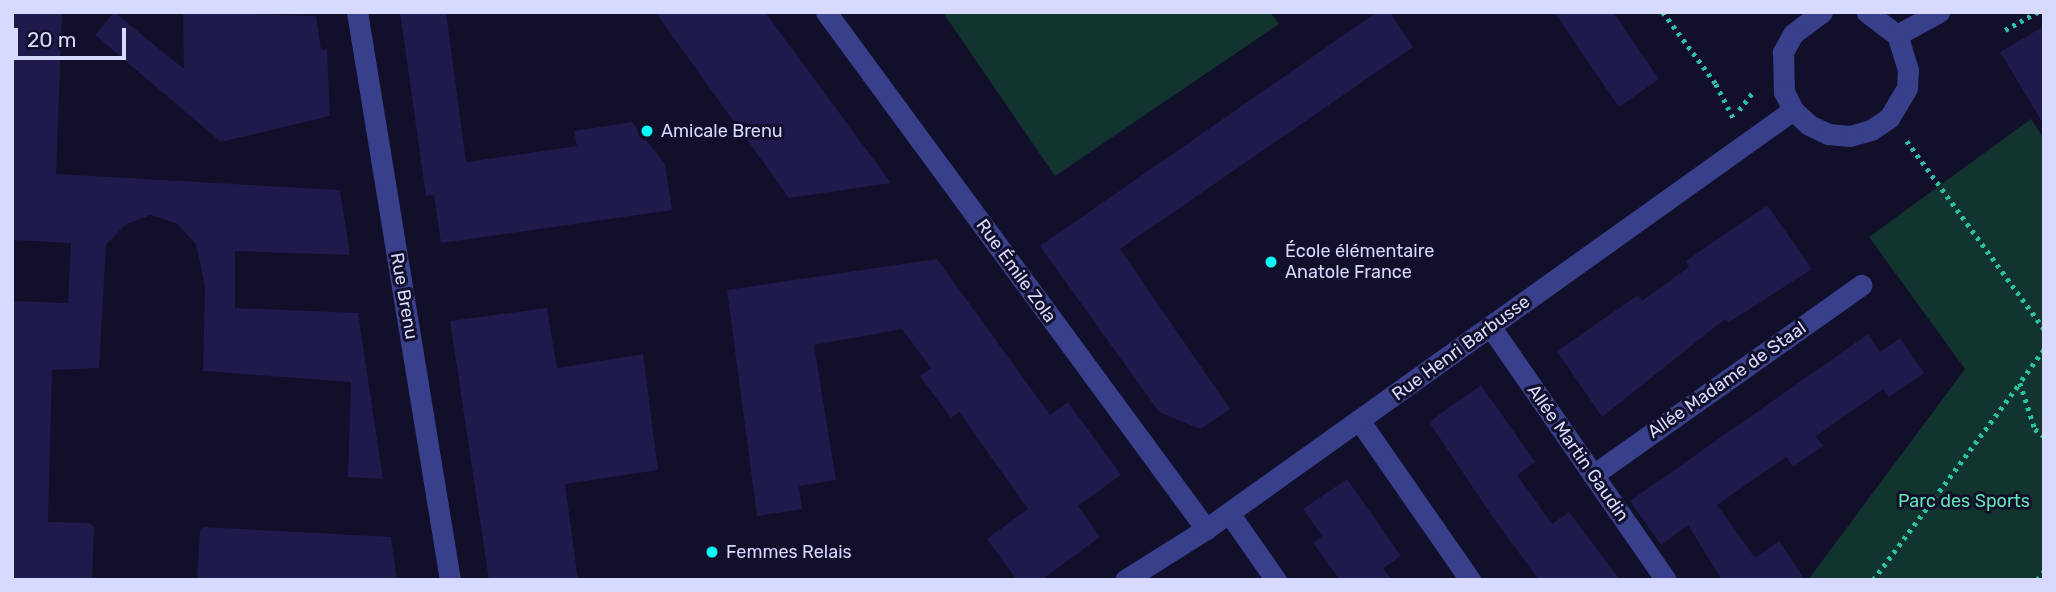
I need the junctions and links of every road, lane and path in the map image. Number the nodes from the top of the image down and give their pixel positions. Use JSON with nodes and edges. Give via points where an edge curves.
{"nodes":[{"id":1,"x":358,"y":12,"type":"edge"},
{"id":2,"x":826,"y":12,"type":"edge"},
{"id":3,"x":1663,"y":12,"type":"edge"},
{"id":4,"x":1822,"y":12,"type":"edge"},
{"id":5,"x":1867,"y":12,"type":"edge"},
{"id":6,"x":1938,"y":12,"type":"edge"},
{"id":7,"x":2038,"y":12,"type":"edge"},
{"id":8,"x":2005,"y":30,"type":"dead end"},
{"id":9,"x":1897,"y":35,"type":"junction"},
{"id":10,"x":1793,"y":110,"type":"junction"},
{"id":11,"x":1889,"y":118,"type":"junction"},
{"id":12,"x":1750,"y":142,"type":"junction"},
{"id":13,"x":1861,"y":285,"type":"dead end"},
{"id":14,"x":1490,"y":326,"type":"junction"},
{"id":15,"x":2044,"y":329,"type":"edge"},
{"id":16,"x":2044,"y":350,"type":"edge"},
{"id":17,"x":2020,"y":383,"type":"junction"},
{"id":18,"x":1359,"y":420,"type":"junction"},
{"id":19,"x":2044,"y":436,"type":"edge"},
{"id":20,"x":1593,"y":475,"type":"junction"},
{"id":21,"x":1229,"y":513,"type":"junction"},
{"id":22,"x":1206,"y":530,"type":"junction"},
{"id":23,"x":2044,"y":570,"type":"edge"},
{"id":24,"x":450,"y":580,"type":"edge"},
{"id":25,"x":1125,"y":580,"type":"edge"},
{"id":26,"x":1276,"y":580,"type":"edge"},
{"id":27,"x":1470,"y":580,"type":"edge"},
{"id":28,"x":1666,"y":580,"type":"edge"},
{"id":29,"x":1873,"y":580,"type":"edge"},
{"id":30,"x":2037,"y":580,"type":"edge"}],
"edges":[{"from":1,"to":24,"type":"street","name":"Rue Brenu"},
{"from":2,"to":22,"type":"street","name":"Rue Émile Zola"},
{"from":3,"to":12,"type":"path","via":[[1716,84]]},
{"from":4,"to":10,"type":"street","via":[[1800,27],[1783,52],[1780,72]]},
{"from":5,"to":9,"type":"street"},
{"from":6,"to":9,"type":"street"},
{"from":7,"to":8,"type":"path"},
{"from":9,"to":11,"type":"street","via":[[1908,70],[1907,88]]},
{"from":10,"to":11,"type":"street","via":[[1828,134],[1860,133]]},
{"from":10,"to":12,"type":"street","name":"Rue Henri Barbusse"},
{"from":11,"to":15,"type":"path"},
{"from":12,"to":14,"type":"street","name":"Rue Henri Barbusse"},
{"from":13,"to":20,"type":"street","name":"Allée Madame de Staal"},
{"from":14,"to":18,"type":"street","name":"Rue Henri Barbusse"},
{"from":14,"to":20,"type":"street","name":"Allée Martin Gaudin"},
{"from":16,"to":17,"type":"path"},
{"from":17,"to":19,"type":"path","via":[[2035,429]]},
{"from":17,"to":29,"type":"path"},
{"from":18,"to":21,"type":"street","name":"Rue Henri Barbusse"},
{"from":18,"to":27,"type":"street"},
{"from":20,"to":28,"type":"street","name":"Allée Martin Gaudin"},
{"from":21,"to":22,"type":"street","name":"Rue Henri Barbusse"},
{"from":21,"to":26,"type":"street"},
{"from":22,"to":25,"type":"street","name":"Rue Henri Barbusse"},
{"from":23,"to":30,"type":"path"}]}
